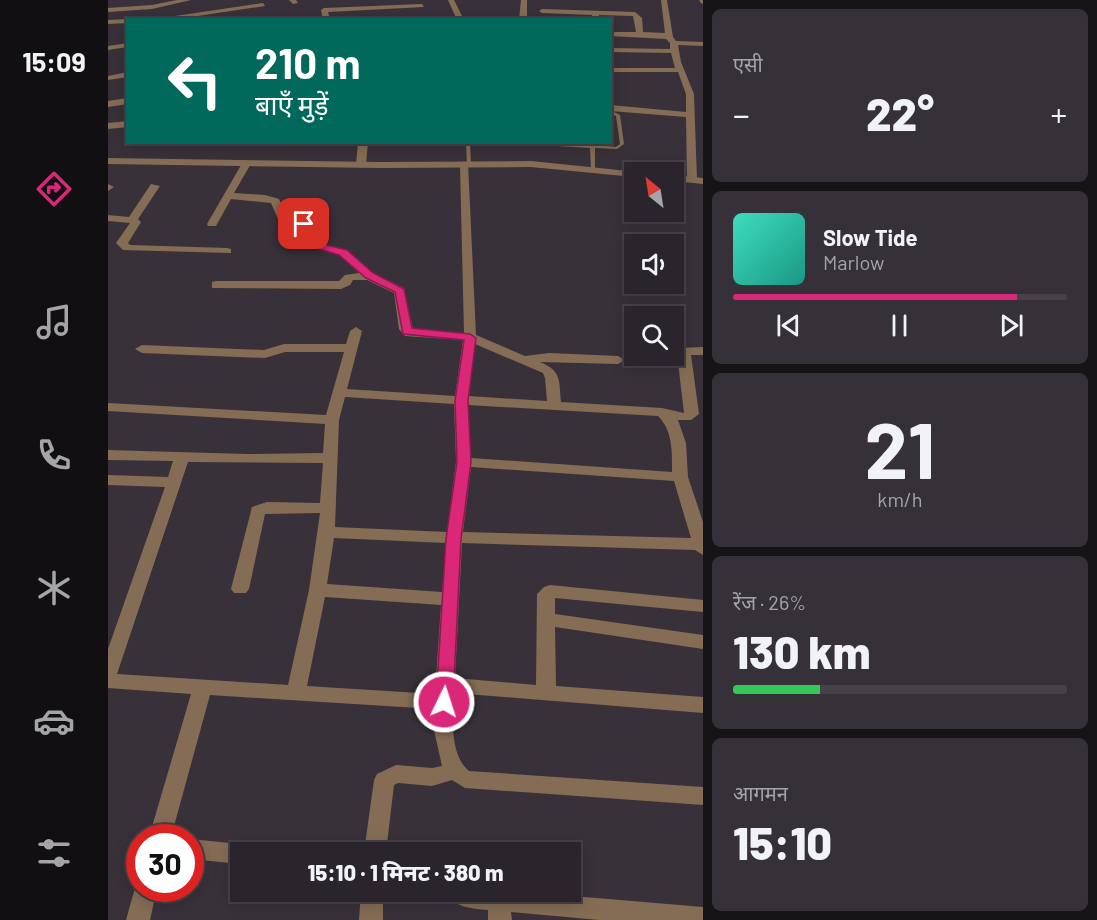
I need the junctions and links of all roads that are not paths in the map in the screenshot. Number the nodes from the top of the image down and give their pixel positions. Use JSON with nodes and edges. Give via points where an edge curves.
{"nodes":[{"id":1,"x":188,"y":0,"type":"edge"},
{"id":2,"x":451,"y":0,"type":"edge"},
{"id":3,"x":524,"y":0,"type":"edge"},
{"id":4,"x":663,"y":0,"type":"edge"},
{"id":5,"x":261,"y":3,"type":"edge"},
{"id":6,"x":376,"y":4,"type":"edge"},
{"id":7,"x":422,"y":6,"type":"dead end"},
{"id":8,"x":152,"y":7,"type":"junction"},
{"id":9,"x":108,"y":10,"type":"edge"},
{"id":10,"x":542,"y":11,"type":"dead end"},
{"id":11,"x":267,"y":14,"type":"dead end"},
{"id":12,"x":380,"y":16,"type":"junction"},
{"id":13,"x":403,"y":16,"type":"dead end"},
{"id":14,"x":595,"y":16,"type":"edge"},
{"id":15,"x":152,"y":18,"type":"edge"},
{"id":16,"x":159,"y":18,"type":"edge"},
{"id":17,"x":326,"y":18,"type":"edge"},
{"id":18,"x":358,"y":18,"type":"edge"},
{"id":19,"x":460,"y":18,"type":"edge"},
{"id":20,"x":523,"y":18,"type":"edge"},
{"id":21,"x":126,"y":21,"type":"edge"},
{"id":22,"x":108,"y":22,"type":"edge"},
{"id":23,"x":612,"y":34,"type":"edge"},
{"id":24,"x":640,"y":34,"type":"junction"},
{"id":25,"x":672,"y":44,"type":"junction"},
{"id":26,"x":702,"y":44,"type":"edge"},
{"id":27,"x":126,"y":45,"type":"edge"},
{"id":28,"x":108,"y":48,"type":"edge"},
{"id":29,"x":612,"y":50,"type":"edge"},
{"id":30,"x":612,"y":70,"type":"edge"},
{"id":31,"x":681,"y":70,"type":"junction"},
{"id":32,"x":126,"y":74,"type":"edge"},
{"id":33,"x":108,"y":78,"type":"edge"},
{"id":34,"x":108,"y":94,"type":"edge"},
{"id":35,"x":690,"y":94,"type":"junction"},
{"id":36,"x":702,"y":94,"type":"edge"},
{"id":37,"x":126,"y":101,"type":"edge"},
{"id":38,"x":111,"y":103,"type":"edge"},
{"id":39,"x":612,"y":110,"type":"edge"},
{"id":40,"x":612,"y":112,"type":"edge"},
{"id":41,"x":689,"y":115,"type":"junction"},
{"id":42,"x":612,"y":122,"type":"edge"},
{"id":43,"x":619,"y":122,"type":"junction"},
{"id":44,"x":126,"y":124,"type":"edge"},
{"id":45,"x":108,"y":126,"type":"edge"},
{"id":46,"x":363,"y":144,"type":"edge"},
{"id":47,"x":468,"y":144,"type":"edge"},
{"id":48,"x":560,"y":144,"type":"edge"},
{"id":49,"x":592,"y":145,"type":"edge"},
{"id":50,"x":109,"y":162,"type":"edge"},
{"id":51,"x":247,"y":162,"type":"junction"},
{"id":52,"x":467,"y":164,"type":"junction"},
{"id":53,"x":361,"y":165,"type":"junction"},
{"id":54,"x":593,"y":169,"type":"junction"},
{"id":55,"x":624,"y":173,"type":"edge"},
{"id":56,"x":697,"y":180,"type":"edge"},
{"id":57,"x":155,"y":186,"type":"dead end"},
{"id":58,"x":228,"y":196,"type":"junction"},
{"id":59,"x":108,"y":218,"type":"edge"},
{"id":60,"x":132,"y":220,"type":"junction"},
{"id":61,"x":212,"y":224,"type":"dead end"},
{"id":62,"x":226,"y":251,"type":"dead end"},
{"id":63,"x":369,"y":276,"type":"junction"},
{"id":64,"x":216,"y":285,"type":"dead end"},
{"id":65,"x":356,"y":331,"type":"dead end"},
{"id":66,"x":470,"y":338,"type":"junction"},
{"id":67,"x":351,"y":348,"type":"junction"},
{"id":68,"x":142,"y":349,"type":"dead end"},
{"id":69,"x":702,"y":351,"type":"edge"},
{"id":70,"x":525,"y":359,"type":"junction"},
{"id":71,"x":618,"y":360,"type":"dead end"},
{"id":72,"x":340,"y":393,"type":"junction"},
{"id":73,"x":461,"y":401,"type":"junction"},
{"id":74,"x":554,"y":406,"type":"junction"},
{"id":75,"x":108,"y":407,"type":"edge"},
{"id":76,"x":668,"y":416,"type":"junction"},
{"id":77,"x":332,"y":420,"type":"junction"},
{"id":78,"x":108,"y":455,"type":"edge"},
{"id":79,"x":182,"y":458,"type":"junction"},
{"id":80,"x":329,"y":458,"type":"junction"},
{"id":81,"x":464,"y":462,"type":"junction"},
{"id":82,"x":680,"y":477,"type":"junction"},
{"id":83,"x":108,"y":480,"type":"edge"},
{"id":84,"x":174,"y":482,"type":"junction"},
{"id":85,"x":696,"y":503,"type":"edge"},
{"id":86,"x":328,"y":508,"type":"junction"},
{"id":87,"x":327,"y":532,"type":"junction"},
{"id":88,"x":454,"y":539,"type":"junction"},
{"id":89,"x":701,"y":547,"type":"edge"},
{"id":90,"x":240,"y":589,"type":"dead end"},
{"id":91,"x":318,"y":591,"type":"junction"},
{"id":92,"x":451,"y":599,"type":"junction"},
{"id":93,"x":702,"y":606,"type":"edge"},
{"id":94,"x":546,"y":620,"type":"junction"},
{"id":95,"x":702,"y":642,"type":"edge"},
{"id":96,"x":108,"y":674,"type":"edge"},
{"id":97,"x":108,"y":681,"type":"edge"},
{"id":98,"x":203,"y":686,"type":"junction"},
{"id":99,"x":297,"y":693,"type":"junction"},
{"id":100,"x":546,"y":693,"type":"junction"},
{"id":101,"x":445,"y":694,"type":"junction"},
{"id":102,"x":702,"y":705,"type":"edge"},
{"id":103,"x":455,"y":771,"type":"junction"},
{"id":104,"x":702,"y":796,"type":"edge"},
{"id":105,"x":164,"y":824,"type":"edge"},
{"id":106,"x":376,"y":842,"type":"edge"},
{"id":107,"x":204,"y":850,"type":"edge"},
{"id":108,"x":230,"y":853,"type":"edge"},
{"id":109,"x":142,"y":902,"type":"edge"},
{"id":110,"x":372,"y":902,"type":"edge"},
{"id":111,"x":479,"y":902,"type":"edge"},
{"id":112,"x":500,"y":910,"type":"edge"},
{"id":113,"x":612,"y":915,"type":"edge"},
{"id":114,"x":702,"y":918,"type":"edge"},
{"id":115,"x":138,"y":920,"type":"edge"},
{"id":116,"x":371,"y":920,"type":"edge"}],
"edges":[{"from":1,"to":8,"type":"street"},
{"from":2,"to":19,"type":"street"},
{"from":3,"to":20,"type":"street"},
{"from":4,"to":25,"type":"street"},
{"from":5,"to":11,"type":"street"},
{"from":5,"to":16,"type":"street"},
{"from":6,"to":7,"type":"street"},
{"from":6,"to":12,"type":"street"},
{"from":6,"to":17,"type":"street","via":[[324,10]]},
{"from":8,"to":9,"type":"street"},
{"from":8,"to":15,"type":"street"},
{"from":10,"to":14,"type":"street"},
{"from":12,"to":13,"type":"street"},
{"from":12,"to":18,"type":"street"},
{"from":14,"to":24,"type":"street","via":[[635,14]]},
{"from":21,"to":22,"type":"street"},
{"from":23,"to":24,"type":"street"},
{"from":24,"to":25,"type":"street"},
{"from":25,"to":26,"type":"street"},
{"from":25,"to":29,"type":"street"},
{"from":25,"to":31,"type":"street"},
{"from":27,"to":28,"type":"street"},
{"from":30,"to":31,"type":"street"},
{"from":31,"to":35,"type":"street"},
{"from":32,"to":33,"type":"street"},
{"from":34,"to":38,"type":"street"},
{"from":35,"to":36,"type":"street"},
{"from":35,"to":41,"type":"street"},
{"from":37,"to":38,"type":"street"},
{"from":39,"to":41,"type":"street"},
{"from":40,"to":43,"type":"lane"},
{"from":41,"to":56,"type":"street"},
{"from":42,"to":43,"type":"lane"},
{"from":43,"to":49,"type":"lane","via":[[621,146]]},
{"from":44,"to":45,"type":"street"},
{"from":46,"to":53,"type":"street"},
{"from":47,"to":52,"type":"lane"},
{"from":48,"to":49,"type":"lane"},
{"from":49,"to":54,"type":"lane"},
{"from":50,"to":51,"type":"street"},
{"from":51,"to":53,"type":"street"},
{"from":51,"to":58,"type":"street"},
{"from":52,"to":53,"type":"street"},
{"from":52,"to":54,"type":"street"},
{"from":52,"to":66,"type":"street"},
{"from":54,"to":55,"type":"street"},
{"from":57,"to":60,"type":"street"},
{"from":58,"to":61,"type":"street"},
{"from":58,"to":63,"type":"street","via":[[275,201],[282,217],[310,226],[320,244],[343,252]]},
{"from":59,"to":60,"type":"street"},
{"from":60,"to":62,"type":"street","via":[[135,224],[122,243],[127,248]]},
{"from":63,"to":64,"type":"street","via":[[349,277],[341,285]]},
{"from":63,"to":66,"type":"street","via":[[402,294],[407,331]]},
{"from":65,"to":67,"type":"street"},
{"from":66,"to":70,"type":"street"},
{"from":66,"to":73,"type":"street"},
{"from":67,"to":68,"type":"street","via":[[284,348],[265,354]]},
{"from":67,"to":72,"type":"street"},
{"from":69,"to":76,"type":"street","via":[[684,354],[692,414]]},
{"from":70,"to":71,"type":"street"},
{"from":70,"to":74,"type":"street","via":[[551,374]]},
{"from":72,"to":73,"type":"street"},
{"from":72,"to":77,"type":"street"},
{"from":73,"to":74,"type":"street"},
{"from":73,"to":81,"type":"street"},
{"from":74,"to":76,"type":"street","via":[[653,410]]},
{"from":75,"to":77,"type":"street"},
{"from":76,"to":82,"type":"street","via":[[679,442]]},
{"from":77,"to":80,"type":"street"},
{"from":78,"to":79,"type":"street"},
{"from":79,"to":80,"type":"street"},
{"from":79,"to":84,"type":"street"},
{"from":80,"to":86,"type":"street"},
{"from":81,"to":82,"type":"street"},
{"from":81,"to":88,"type":"street"},
{"from":82,"to":85,"type":"street"},
{"from":83,"to":84,"type":"street"},
{"from":84,"to":96,"type":"street"},
{"from":85,"to":89,"type":"street"},
{"from":86,"to":87,"type":"street"},
{"from":86,"to":90,"type":"street","via":[[267,507],[258,511]]},
{"from":87,"to":88,"type":"street"},
{"from":87,"to":91,"type":"street"},
{"from":88,"to":89,"type":"street"},
{"from":88,"to":92,"type":"street"},
{"from":91,"to":92,"type":"street"},
{"from":91,"to":99,"type":"street"},
{"from":92,"to":101,"type":"street"},
{"from":93,"to":94,"type":"street","via":[[556,590],[546,594]]},
{"from":94,"to":95,"type":"street"},
{"from":94,"to":100,"type":"street"},
{"from":97,"to":98,"type":"street"},
{"from":98,"to":99,"type":"street"},
{"from":98,"to":105,"type":"street"},
{"from":99,"to":101,"type":"street"},
{"from":100,"to":101,"type":"street"},
{"from":100,"to":102,"type":"street"},
{"from":101,"to":103,"type":"street","via":[[444,730]]},
{"from":103,"to":104,"type":"street","via":[[465,778],[487,782]]},
{"from":103,"to":106,"type":"street","via":[[432,777],[396,774],[384,780]]},
{"from":107,"to":108,"type":"street"},
{"from":109,"to":115,"type":"street"},
{"from":110,"to":116,"type":"street"},
{"from":111,"to":112,"type":"street"},
{"from":112,"to":113,"type":"street"},
{"from":113,"to":114,"type":"street"}]}
